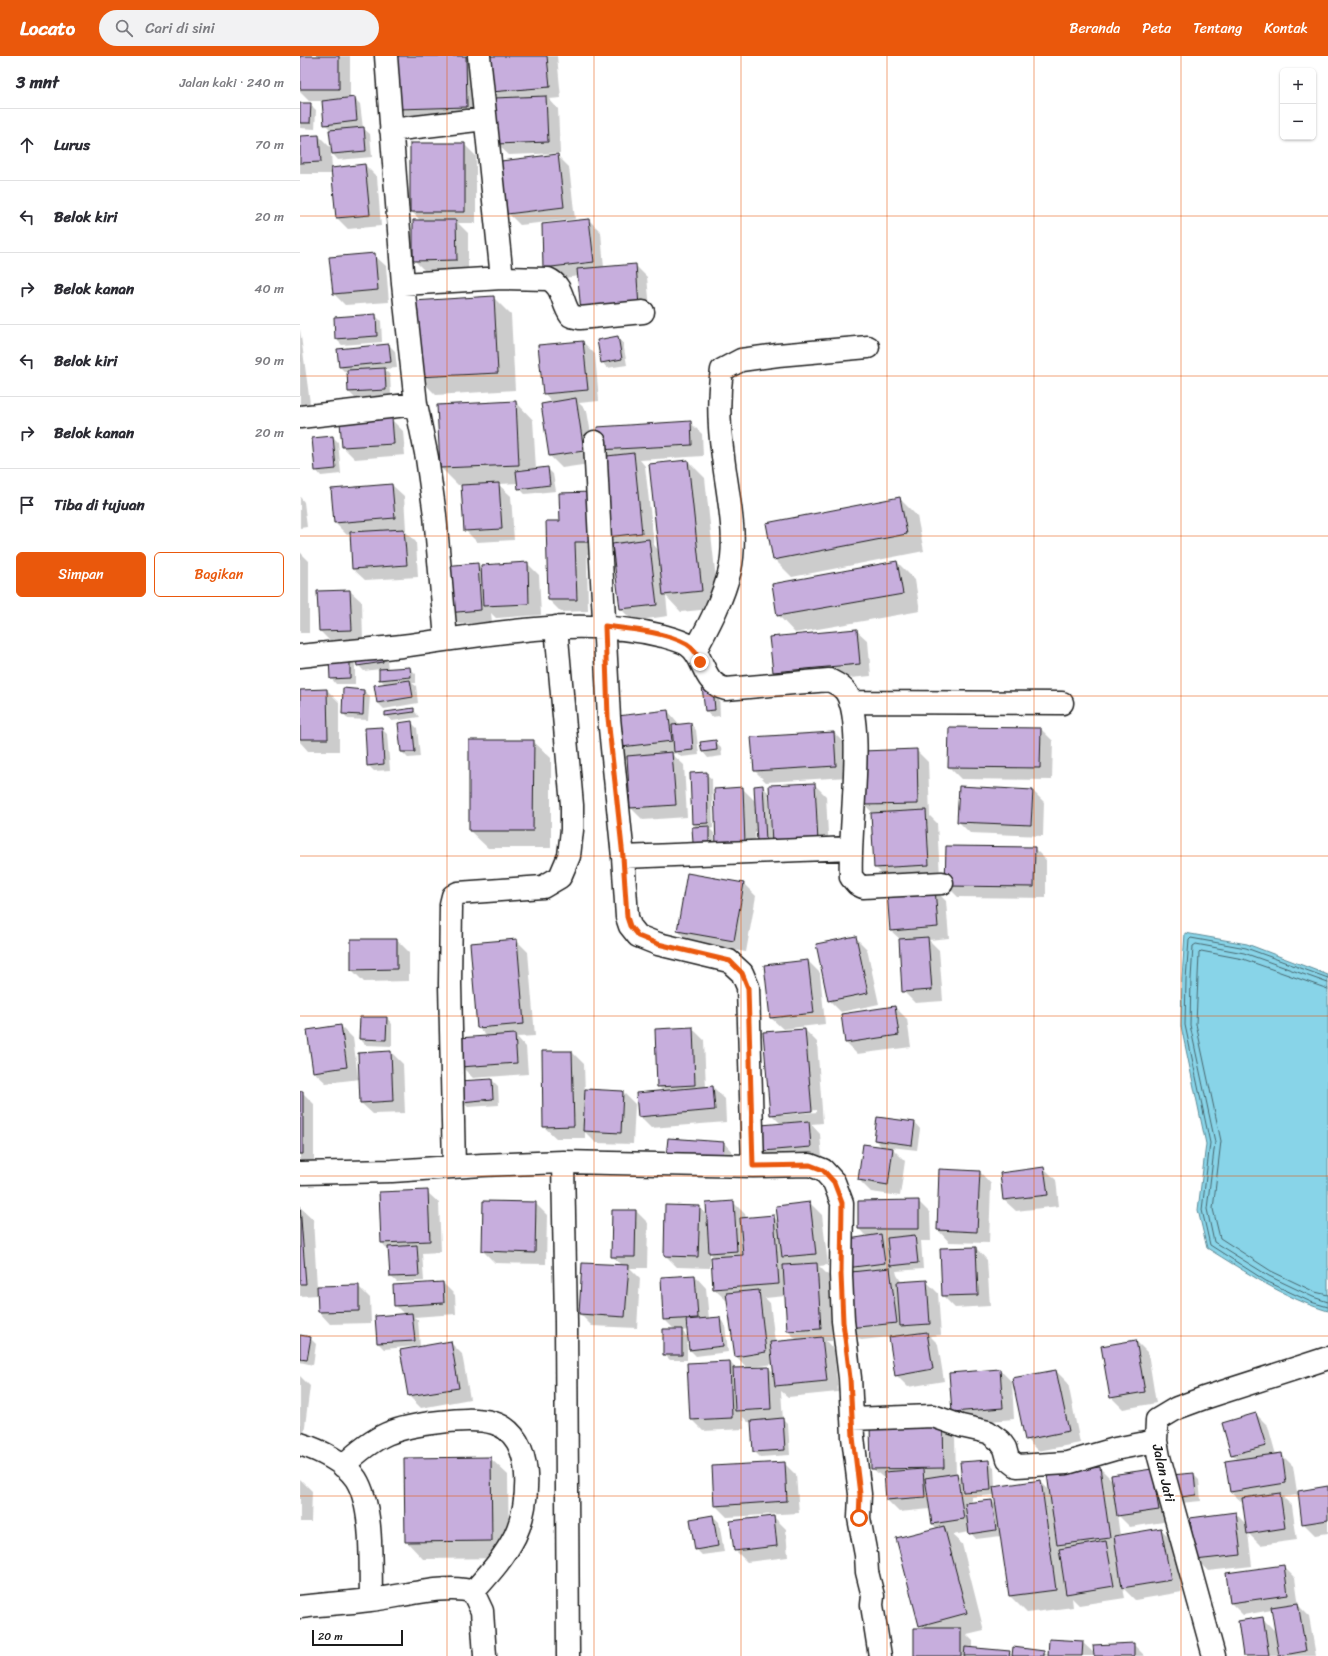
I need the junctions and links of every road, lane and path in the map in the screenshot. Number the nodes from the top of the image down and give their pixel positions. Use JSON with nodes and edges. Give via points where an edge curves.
{"nodes":[{"id":1,"x":386,"y":56,"type":"edge"},
{"id":2,"x":479,"y":56,"type":"edge"},
{"id":3,"x":485,"y":119,"type":"junction"},
{"id":4,"x":391,"y":130,"type":"junction"},
{"id":5,"x":502,"y":278,"type":"junction"},
{"id":6,"x":403,"y":284,"type":"junction"},
{"id":7,"x":643,"y":312,"type":"dead end"},
{"id":8,"x":868,"y":347,"type":"dead end"},
{"id":9,"x":416,"y":404,"type":"junction"},
{"id":10,"x":300,"y":417,"type":"edge"},
{"id":11,"x":595,"y":442,"type":"dead end"},
{"id":12,"x":605,"y":626,"type":"junction"},
{"id":13,"x":556,"y":627,"type":"junction"},
{"id":14,"x":446,"y":640,"type":"junction"},
{"id":15,"x":695,"y":651,"type":"junction"},
{"id":16,"x":300,"y":656,"type":"edge"},
{"id":17,"x":850,"y":702,"type":"junction"},
{"id":18,"x":1062,"y":703,"type":"dead end"},
{"id":19,"x":851,"y":848,"type":"junction"},
{"id":20,"x":623,"y":857,"type":"junction"},
{"id":21,"x":942,"y":883,"type":"dead end"},
{"id":22,"x":563,"y":1162,"type":"junction"},
{"id":23,"x":753,"y":1166,"type":"junction"},
{"id":24,"x":454,"y":1167,"type":"junction"},
{"id":25,"x":300,"y":1173,"type":"edge"},
{"id":26,"x":1328,"y":1358,"type":"edge"},
{"id":27,"x":852,"y":1419,"type":"junction"},
{"id":28,"x":1156,"y":1441,"type":"junction"},
{"id":29,"x":300,"y":1444,"type":"edge"},
{"id":30,"x":343,"y":1466,"type":"junction"},
{"id":31,"x":473,"y":1592,"type":"junction"},
{"id":32,"x":371,"y":1600,"type":"junction"},
{"id":33,"x":300,"y":1607,"type":"edge"},
{"id":34,"x":485,"y":1656,"type":"edge"},
{"id":35,"x":568,"y":1656,"type":"edge"},
{"id":36,"x":880,"y":1656,"type":"edge"},
{"id":37,"x":1214,"y":1656,"type":"edge"}],
"edges":[{"from":1,"to":4,"type":"street"},
{"from":2,"to":3,"type":"street"},
{"from":3,"to":4,"type":"street"},
{"from":3,"to":5,"type":"street"},
{"from":4,"to":6,"type":"street"},
{"from":5,"to":6,"type":"street"},
{"from":5,"to":7,"type":"street","via":[[548,279],[554,282],[560,287],[571,316],[580,318]]},
{"from":6,"to":9,"type":"street"},
{"from":8,"to":15,"type":"street","via":[[741,360],[722,370],[718,393],[718,417],[733,528],[730,569],[711,622]]},
{"from":9,"to":10,"type":"street"},
{"from":9,"to":14,"type":"street","via":[[433,501]]},
{"from":11,"to":12,"type":"street"},
{"from":12,"to":13,"type":"street"},
{"from":12,"to":15,"type":"street","via":[[664,636],[688,645]]},
{"from":12,"to":20,"type":"street","via":[[608,718]]},
{"from":13,"to":14,"type":"street"},
{"from":13,"to":24,"type":"street","via":[[572,805],[568,856],[560,877],[543,887],[458,893],[453,896],[450,984]]},
{"from":14,"to":16,"type":"street"},
{"from":15,"to":17,"type":"street","via":[[707,675],[718,687],[726,689],[829,680],[846,692]]},
{"from":17,"to":18,"type":"street"},
{"from":17,"to":19,"type":"street","via":[[855,753]]},
{"from":19,"to":20,"type":"street"},
{"from":19,"to":21,"type":"street","via":[[851,877],[863,887]]},
{"from":20,"to":23,"type":"street","via":[[627,917],[638,936],[658,944],[730,961],[737,966],[746,980]]},
{"from":22,"to":23,"type":"street"},
{"from":22,"to":24,"type":"street"},
{"from":22,"to":35,"type":"street"},
{"from":23,"to":27,"type":"street","via":[[810,1165],[823,1170],[834,1182],[842,1203],[843,1314]]},
{"from":24,"to":25,"type":"street"},
{"from":26,"to":28,"type":"street","name":"Jalan Jati","via":[[1237,1386],[1177,1408],[1157,1420]]},
{"from":27,"to":28,"type":"street","via":[[933,1416],[988,1432],[1000,1441],[1008,1459],[1017,1466],[1067,1463],[1115,1449]]},
{"from":27,"to":36,"type":"street","via":[[860,1494],[859,1518],[873,1596],[872,1605]]},
{"from":28,"to":37,"type":"street","name":"Jalan Jati"},
{"from":29,"to":30,"type":"street","via":[[313,1448]]},
{"from":30,"to":31,"type":"street","via":[[360,1449],[383,1434],[411,1425],[464,1420],[495,1423],[513,1434],[523,1452],[526,1481],[524,1508],[516,1535],[502,1559]]},
{"from":30,"to":32,"type":"street","via":[[356,1479],[368,1516]]},
{"from":31,"to":32,"type":"street","via":[[449,1589]]},
{"from":31,"to":34,"type":"street","via":[[482,1611]]},
{"from":32,"to":33,"type":"street"}]}
